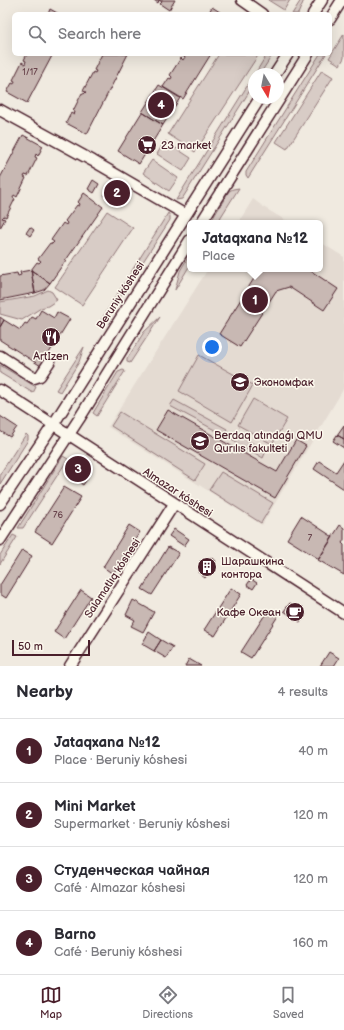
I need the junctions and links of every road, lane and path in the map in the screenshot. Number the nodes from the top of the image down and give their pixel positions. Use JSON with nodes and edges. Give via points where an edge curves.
{"nodes":[{"id":1,"x":242,"y":0,"type":"edge"},
{"id":2,"x":322,"y":0,"type":"edge"},
{"id":3,"x":342,"y":0,"type":"edge"},
{"id":4,"x":259,"y":12,"type":"edge"},
{"id":5,"x":314,"y":12,"type":"edge"},
{"id":6,"x":332,"y":16,"type":"edge"},
{"id":7,"x":287,"y":56,"type":"edge"},
{"id":8,"x":307,"y":56,"type":"edge"},
{"id":9,"x":279,"y":68,"type":"edge"},
{"id":10,"x":256,"y":104,"type":"edge"},
{"id":11,"x":0,"y":110,"type":"edge"},
{"id":12,"x":186,"y":215,"type":"junction"},
{"id":13,"x":203,"y":220,"type":"edge"},
{"id":14,"x":187,"y":245,"type":"edge"},
{"id":15,"x":0,"y":356,"type":"edge"},
{"id":16,"x":50,"y":361,"type":"dead end"},
{"id":17,"x":0,"y":390,"type":"edge"},
{"id":18,"x":52,"y":425,"type":"junction"},
{"id":19,"x":68,"y":435,"type":"junction"},
{"id":20,"x":0,"y":504,"type":"edge"},
{"id":21,"x":174,"y":504,"type":"junction"},
{"id":22,"x":0,"y":540,"type":"edge"},
{"id":23,"x":344,"y":613,"type":"edge"},
{"id":24,"x":70,"y":666,"type":"edge"}],
"edges":[{"from":1,"to":4,"type":"street"},
{"from":2,"to":5,"type":"street"},
{"from":3,"to":6,"type":"street"},
{"from":7,"to":9,"type":"street"},
{"from":8,"to":13,"type":"street"},
{"from":10,"to":12,"type":"street","name":"Beruniy kóshesi"},
{"from":11,"to":12,"type":"street"},
{"from":12,"to":18,"type":"street","name":"Beruniy kóshesi"},
{"from":14,"to":19,"type":"street"},
{"from":15,"to":16,"type":"street","via":[[34,378],[40,376]]},
{"from":17,"to":18,"type":"street","name":"Almazar kóshesi"},
{"from":18,"to":19,"type":"street","name":"Almazar kóshesi"},
{"from":18,"to":20,"type":"street","name":"Beruniy kóshesi"},
{"from":19,"to":21,"type":"street","name":"Almazar kóshesi"},
{"from":19,"to":22,"type":"street"},
{"from":21,"to":23,"type":"street","name":"Almazar kóshesi"},
{"from":21,"to":24,"type":"street","name":"Salamatlıq kóshesi"}]}
